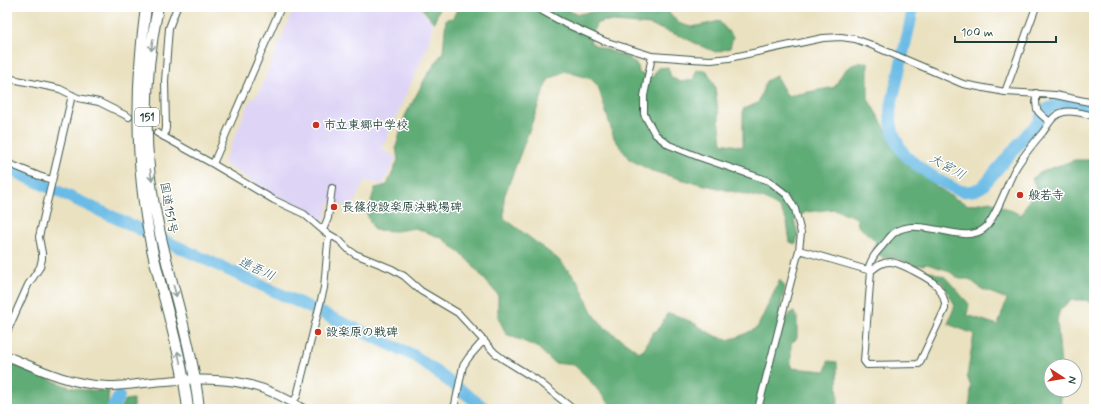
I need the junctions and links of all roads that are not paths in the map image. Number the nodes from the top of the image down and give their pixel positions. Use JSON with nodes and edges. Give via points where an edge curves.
{"nodes":[{"id":1,"x":146,"y":7,"type":"edge"},
{"id":2,"x":158,"y":7,"type":"edge"},
{"id":3,"x":177,"y":7,"type":"edge"},
{"id":4,"x":281,"y":7,"type":"edge"},
{"id":5,"x":535,"y":7,"type":"edge"},
{"id":6,"x":1036,"y":7,"type":"edge"},
{"id":7,"x":652,"y":56,"type":"junction"},
{"id":8,"x":7,"y":78,"type":"edge"},
{"id":9,"x":1005,"y":92,"type":"junction"},
{"id":10,"x":1036,"y":93,"type":"junction"},
{"id":11,"x":72,"y":95,"type":"junction"},
{"id":12,"x":1094,"y":103,"type":"edge"},
{"id":13,"x":1094,"y":116,"type":"edge"},
{"id":14,"x":129,"y":117,"type":"dead end"},
{"id":15,"x":1048,"y":121,"type":"junction"},
{"id":16,"x":157,"y":133,"type":"dead end"},
{"id":17,"x":164,"y":137,"type":"junction"},
{"id":18,"x":7,"y":163,"type":"edge"},
{"id":19,"x":213,"y":164,"type":"junction"},
{"id":20,"x":52,"y":182,"type":"junction"},
{"id":21,"x":332,"y":188,"type":"dead end"},
{"id":22,"x":323,"y":230,"type":"junction"},
{"id":23,"x":330,"y":236,"type":"junction"},
{"id":24,"x":799,"y":250,"type":"junction"},
{"id":25,"x":870,"y":270,"type":"junction"},
{"id":26,"x":7,"y":332,"type":"edge"},
{"id":27,"x":484,"y":340,"type":"junction"},
{"id":28,"x":7,"y":356,"type":"edge"},
{"id":29,"x":184,"y":380,"type":"junction"},
{"id":30,"x":196,"y":380,"type":"junction"},
{"id":31,"x":293,"y":402,"type":"junction"},
{"id":32,"x":188,"y":409,"type":"edge"},
{"id":33,"x":199,"y":409,"type":"edge"},
{"id":34,"x":303,"y":409,"type":"edge"},
{"id":35,"x":454,"y":409,"type":"edge"},
{"id":36,"x":573,"y":409,"type":"edge"},
{"id":37,"x":758,"y":409,"type":"edge"}],
"edges":[{"from":29,"to":1,"type":"highway","name":"国道151号","number":"151","one_way":true,"via":[[152,249],[140,162],[139,74]]},
{"from":2,"to":30,"type":"highway","name":"国道151号","number":"151","one_way":true,"via":[[151,45],[147,107],[149,161],[158,228]]},
{"from":3,"to":17,"type":"street","via":[[169,28]]},
{"from":4,"to":19,"type":"street"},
{"from":5,"to":7,"type":"street","via":[[604,41]]},
{"from":6,"to":9,"type":"street"},
{"from":7,"to":9,"type":"street","via":[[723,59],[823,38],[841,37],[855,39],[963,84]]},
{"from":7,"to":24,"type":"street","via":[[644,96],[644,114],[655,134],[669,145],[769,181],[786,195],[795,209],[801,233]]},
{"from":8,"to":11,"type":"street","via":[[60,89]]},
{"from":9,"to":10,"type":"street"},
{"from":10,"to":12,"type":"street"},
{"from":10,"to":15,"type":"street","via":[[1038,113]]},
{"from":11,"to":14,"type":"street","via":[[99,102]]},
{"from":11,"to":20,"type":"street"},
{"from":13,"to":15,"type":"street","via":[[1069,111],[1055,115]]},
{"from":15,"to":25,"type":"street","via":[[1015,170],[985,228],[974,234],[920,226],[904,228],[893,233],[872,257]]},
{"from":16,"to":17,"type":"street"},
{"from":17,"to":19,"type":"street"},
{"from":18,"to":20,"type":"street"},
{"from":19,"to":22,"type":"street","via":[[274,200],[304,214]]},
{"from":20,"to":26,"type":"street","via":[[39,237],[42,253],[40,267],[28,284]]},
{"from":21,"to":22,"type":"street","via":[[328,218]]},
{"from":22,"to":23,"type":"street"},
{"from":23,"to":27,"type":"street","via":[[339,240],[355,254],[404,276],[421,291],[458,313]]},
{"from":23,"to":31,"type":"street","via":[[318,317],[297,396]]},
{"from":24,"to":25,"type":"street"},
{"from":24,"to":37,"type":"street"},
{"from":25,"to":25,"type":"street","via":[[864,360],[867,365],[919,364],[945,309],[937,286],[898,263],[879,264]]},
{"from":27,"to":35,"type":"street","via":[[463,366]]},
{"from":27,"to":36,"type":"street","via":[[495,353],[537,380]]},
{"from":28,"to":29,"type":"street","via":[[53,376],[78,383],[108,386]]},
{"from":29,"to":30,"type":"street"},
{"from":29,"to":32,"type":"highway","name":"国道151号","number":"151"},
{"from":30,"to":31,"type":"street","via":[[252,384]]},
{"from":30,"to":33,"type":"highway","name":"国道151号","number":"151"},
{"from":31,"to":34,"type":"street"}]}
